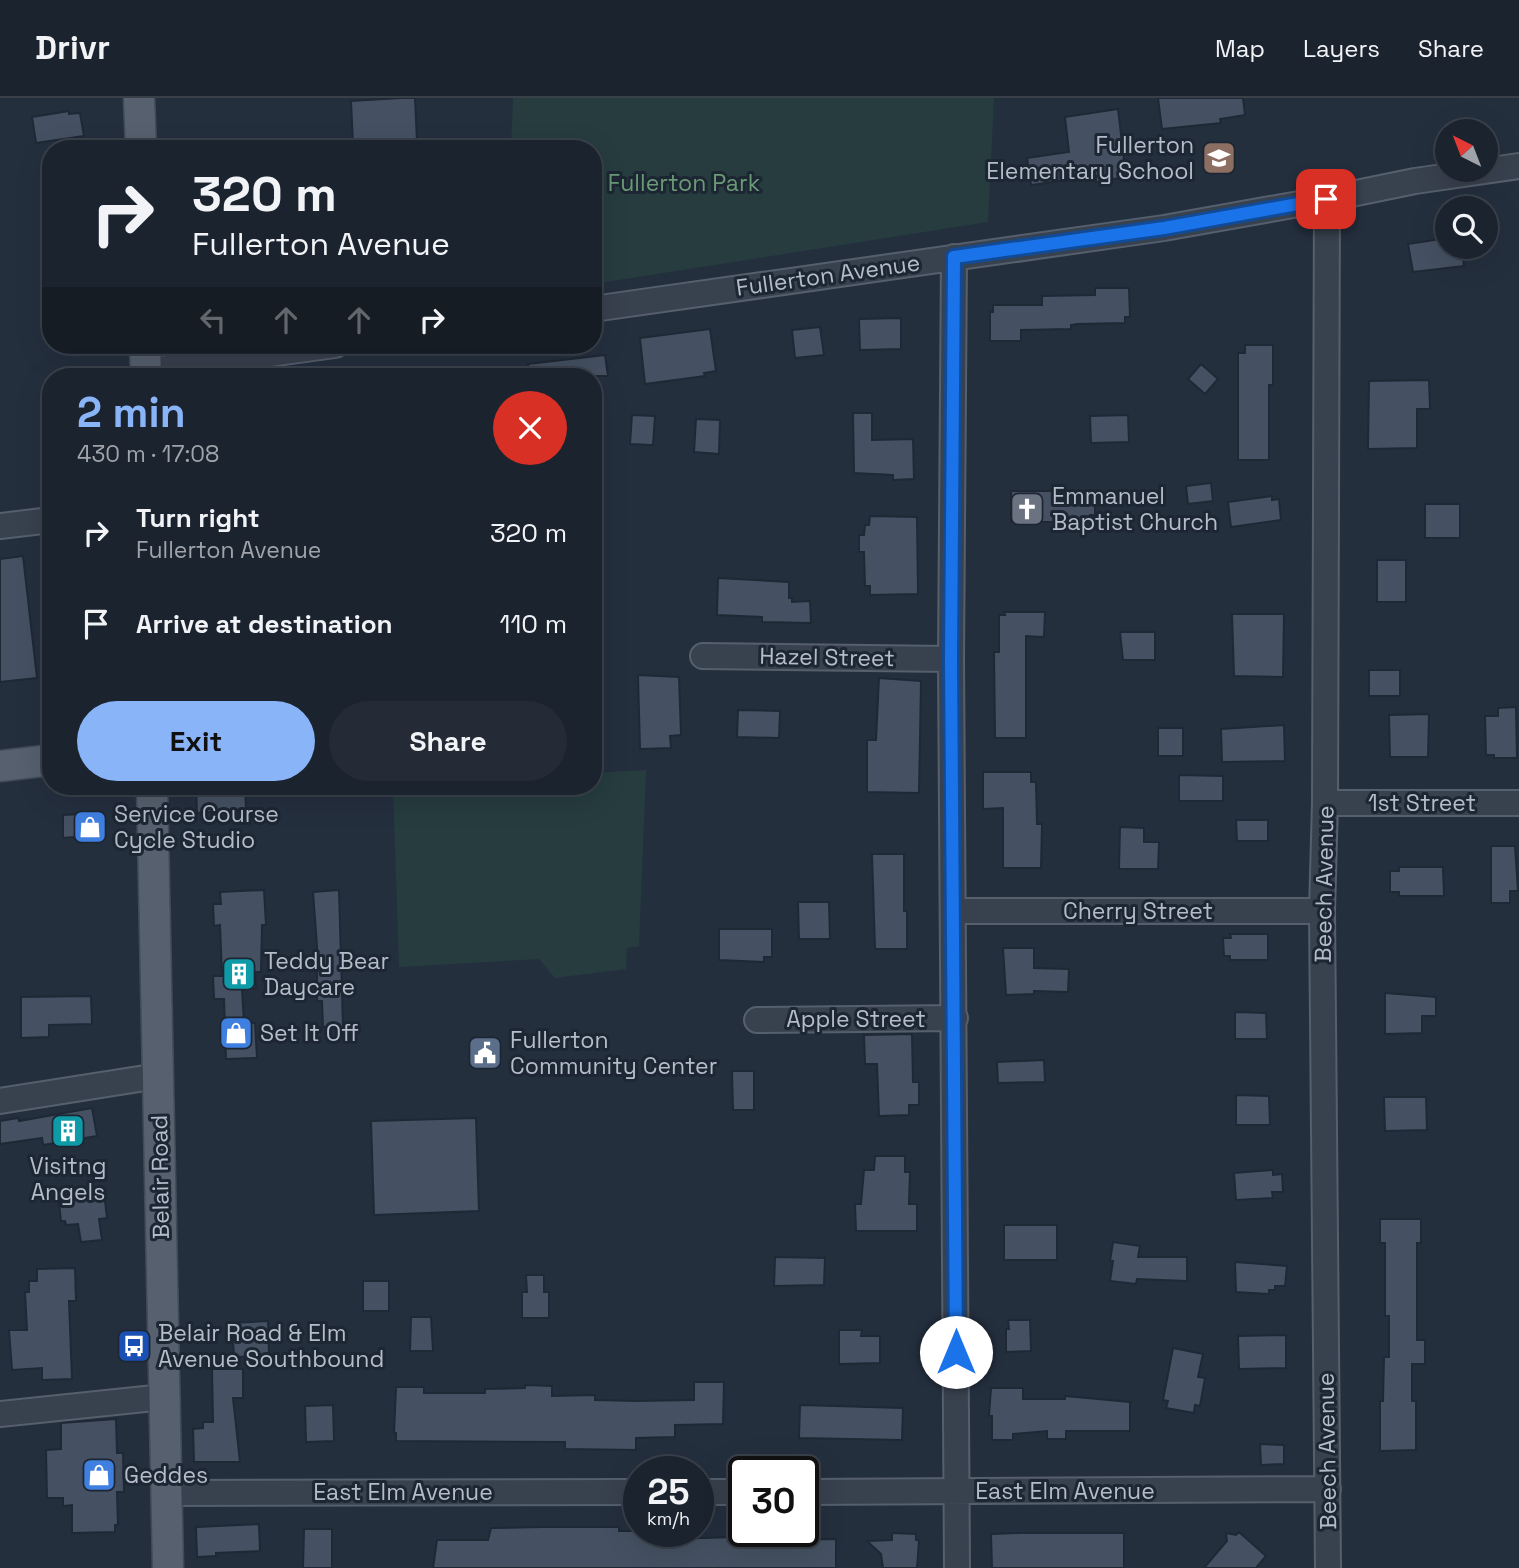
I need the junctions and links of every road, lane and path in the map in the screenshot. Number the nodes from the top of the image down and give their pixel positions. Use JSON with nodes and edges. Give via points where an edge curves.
{"nodes":[{"id":1,"x":139,"y":98,"type":"edge"},
{"id":2,"x":141,"y":140,"type":"edge"},
{"id":3,"x":1519,"y":166,"type":"edge"},
{"id":4,"x":1326,"y":199,"type":"junction"},
{"id":5,"x":954,"y":257,"type":"junction"},
{"id":6,"x":602,"y":308,"type":"edge"},
{"id":7,"x":245,"y":354,"type":"edge"},
{"id":8,"x":146,"y":364,"type":"edge"},
{"id":9,"x":42,"y":521,"type":"edge"},
{"id":10,"x":0,"y":527,"type":"edge"},
{"id":11,"x":703,"y":656,"type":"dead end"},
{"id":12,"x":951,"y":659,"type":"junction"},
{"id":13,"x":42,"y":761,"type":"edge"},
{"id":14,"x":0,"y":766,"type":"edge"},
{"id":15,"x":152,"y":795,"type":"edge"},
{"id":16,"x":1325,"y":803,"type":"junction"},
{"id":17,"x":1519,"y":803,"type":"edge"},
{"id":18,"x":953,"y":911,"type":"junction"},
{"id":19,"x":1322,"y":911,"type":"junction"},
{"id":20,"x":955,"y":1018,"type":"junction"},
{"id":21,"x":757,"y":1020,"type":"dead end"},
{"id":22,"x":158,"y":1076,"type":"junction"},
{"id":23,"x":0,"y":1101,"type":"edge"},
{"id":24,"x":164,"y":1397,"type":"junction"},
{"id":25,"x":0,"y":1414,"type":"edge"},
{"id":26,"x":1328,"y":1489,"type":"junction"},
{"id":27,"x":623,"y":1492,"type":"edge"},
{"id":28,"x":819,"y":1492,"type":"edge"},
{"id":29,"x":957,"y":1492,"type":"junction"},
{"id":30,"x":167,"y":1493,"type":"junction"},
{"id":31,"x":168,"y":1568,"type":"edge"},
{"id":32,"x":957,"y":1568,"type":"edge"},
{"id":33,"x":1328,"y":1568,"type":"edge"}],
"edges":[{"from":1,"to":2,"type":"main road"},
{"from":3,"to":4,"type":"street","name":"Fullerton Avenue"},
{"from":4,"to":5,"type":"street","name":"Fullerton Avenue","via":[[1164,228]]},
{"from":4,"to":16,"type":"street","name":"Beech Avenue"},
{"from":5,"to":6,"type":"street","name":"Fullerton Avenue"},
{"from":5,"to":12,"type":"street"},
{"from":7,"to":8,"type":"street"},
{"from":9,"to":10,"type":"street"},
{"from":11,"to":12,"type":"street","name":"Hazel Street"},
{"from":12,"to":18,"type":"street"},
{"from":13,"to":14,"type":"main road"},
{"from":15,"to":22,"type":"main road","name":"Belair Road"},
{"from":16,"to":17,"type":"street","name":"1st Street"},
{"from":16,"to":19,"type":"street","name":"Beech Avenue"},
{"from":18,"to":19,"type":"street","name":"Cherry Street"},
{"from":18,"to":20,"type":"street"},
{"from":19,"to":26,"type":"street","name":"Beech Avenue"},
{"from":20,"to":21,"type":"street","name":"Apple Street"},
{"from":20,"to":29,"type":"street"},
{"from":22,"to":23,"type":"street"},
{"from":22,"to":24,"type":"main road","name":"Belair Road"},
{"from":24,"to":25,"type":"street"},
{"from":24,"to":30,"type":"main road","name":"Belair Road"},
{"from":26,"to":29,"type":"street","name":"East Elm Avenue"},
{"from":26,"to":33,"type":"street","name":"Beech Avenue"},
{"from":27,"to":30,"type":"street","name":"East Elm Avenue"},
{"from":28,"to":29,"type":"street","name":"East Elm Avenue"},
{"from":29,"to":32,"type":"street"},
{"from":30,"to":31,"type":"main road","name":"Belair Road"}]}
